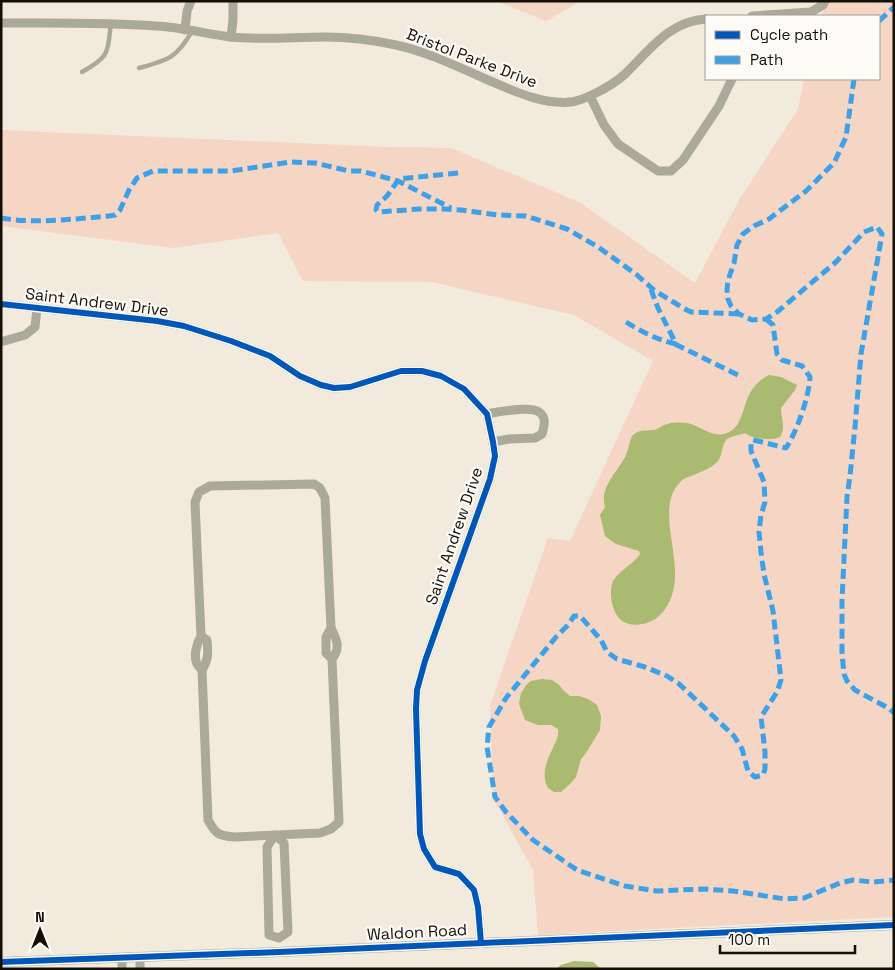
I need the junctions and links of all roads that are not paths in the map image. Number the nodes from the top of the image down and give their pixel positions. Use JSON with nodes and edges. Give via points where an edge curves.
{"nodes":[{"id":1,"x":191,"y":1,"type":"edge"},
{"id":2,"x":233,"y":1,"type":"edge"},
{"id":3,"x":826,"y":1,"type":"edge"},
{"id":4,"x":767,"y":15,"type":"edge"},
{"id":5,"x":705,"y":19,"type":"edge"},
{"id":6,"x":1,"y":23,"type":"edge"},
{"id":7,"x":111,"y":23,"type":"junction"},
{"id":8,"x":188,"y":30,"type":"junction"},
{"id":9,"x":231,"y":37,"type":"junction"},
{"id":10,"x":138,"y":68,"type":"dead end"},
{"id":11,"x":82,"y":72,"type":"dead end"},
{"id":12,"x":731,"y":80,"type":"edge"},
{"id":13,"x":590,"y":96,"type":"junction"},
{"id":14,"x":1,"y":304,"type":"edge"},
{"id":15,"x":37,"y":308,"type":"junction"},
{"id":16,"x":1,"y":342,"type":"edge"},
{"id":17,"x":487,"y":414,"type":"junction"},
{"id":18,"x":493,"y":442,"type":"junction"},
{"id":19,"x":275,"y":834,"type":"junction"},
{"id":20,"x":894,"y":926,"type":"edge"},
{"id":21,"x":279,"y":938,"type":"junction"},
{"id":22,"x":481,"y":943,"type":"junction"},
{"id":23,"x":279,"y":952,"type":"junction"},
{"id":24,"x":140,"y":957,"type":"junction"},
{"id":25,"x":122,"y":958,"type":"junction"},
{"id":26,"x":1,"y":962,"type":"edge"},
{"id":27,"x":122,"y":969,"type":"edge"},
{"id":28,"x":140,"y":969,"type":"edge"}],
"edges":[{"from":1,"to":8,"type":"street","via":[[187,11]]},
{"from":2,"to":9,"type":"street"},
{"from":3,"to":4,"type":"street","via":[[811,12]]},
{"from":5,"to":13,"type":"street","name":"Bristol Parke Drive","via":[[688,22],[671,31],[623,76]]},
{"from":6,"to":7,"type":"street","name":"Bristol Parke Drive"},
{"from":7,"to":8,"type":"street","name":"Bristol Parke Drive"},
{"from":7,"to":11,"type":"lane","via":[[106,55]]},
{"from":8,"to":9,"type":"street","name":"Bristol Parke Drive"},
{"from":8,"to":10,"type":"lane","via":[[184,44],[176,53],[161,62]]},
{"from":9,"to":13,"type":"street","name":"Bristol Parke Drive","via":[[362,39],[418,51],[525,96],[549,102],[572,102]]},
{"from":12,"to":13,"type":"street","via":[[683,160],[671,171],[658,171],[618,144],[604,125]]},
{"from":14,"to":15,"type":"street","name":"Saint Andrew Drive"},
{"from":15,"to":16,"type":"street","via":[[34,327],[25,335]]},
{"from":15,"to":17,"type":"street","name":"Saint Andrew Drive","via":[[184,326],[270,356],[300,376],[334,388],[350,387],[401,371],[422,371],[464,388]]},
{"from":17,"to":18,"type":"street","name":"Saint Andrew Drive"},
{"from":17,"to":18,"type":"street","via":[[530,409],[540,412],[543,417],[542,434],[535,438]]},
{"from":18,"to":22,"type":"street","name":"Saint Andrew Drive","via":[[490,479],[417,690],[420,834],[424,849],[435,867],[459,874],[474,890]]},
{"from":19,"to":19,"type":"street","via":[[320,833],[339,822],[332,659],[337,652],[337,639],[331,628],[325,498],[314,484],[210,486],[199,492],[195,502],[201,636],[197,642],[196,663],[202,670],[208,820],[222,836]]},
{"from":19,"to":21,"type":"street","via":[[284,843],[288,932]]},
{"from":19,"to":21,"type":"street","via":[[268,847],[269,936]]},
{"from":20,"to":22,"type":"street","name":"Waldon Road"},
{"from":21,"to":23,"type":"street"},
{"from":22,"to":23,"type":"street","name":"Waldon Road"},
{"from":23,"to":24,"type":"street","name":"Waldon Road"},
{"from":24,"to":25,"type":"street","name":"Waldon Road"},
{"from":24,"to":28,"type":"street"},
{"from":25,"to":26,"type":"street","name":"Waldon Road"},
{"from":25,"to":27,"type":"street"}]}
